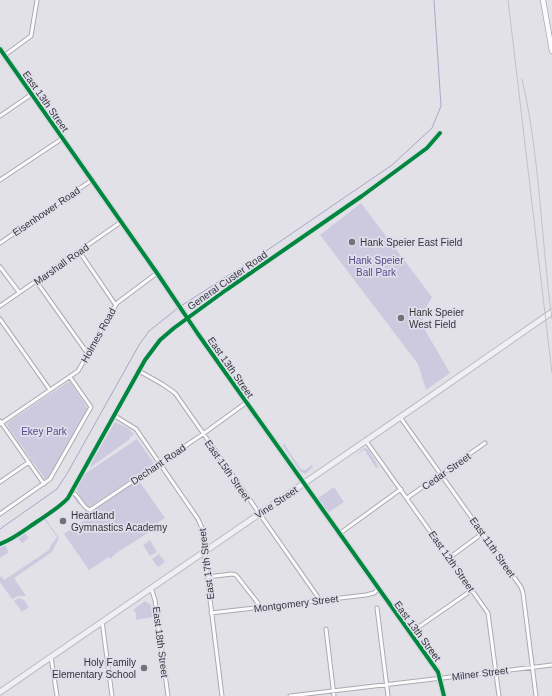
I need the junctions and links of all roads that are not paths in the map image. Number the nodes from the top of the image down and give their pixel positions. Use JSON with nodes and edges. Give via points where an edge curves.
{"nodes":[{"id":1,"x":37,"y":0,"type":"edge"},
{"id":2,"x":543,"y":0,"type":"edge"},
{"id":3,"x":0,"y":49,"type":"edge"},
{"id":4,"x":552,"y":51,"type":"edge"},
{"id":5,"x":5,"y":55,"type":"junction"},
{"id":6,"x":32,"y":94,"type":"junction"},
{"id":7,"x":0,"y":116,"type":"edge"},
{"id":8,"x":440,"y":133,"type":"dead end"},
{"id":9,"x":62,"y":138,"type":"junction"},
{"id":10,"x":0,"y":180,"type":"edge"},
{"id":11,"x":92,"y":180,"type":"junction"},
{"id":12,"x":121,"y":222,"type":"junction"},
{"id":13,"x":0,"y":243,"type":"edge"},
{"id":14,"x":79,"y":251,"type":"junction"},
{"id":15,"x":0,"y":267,"type":"edge"},
{"id":16,"x":157,"y":273,"type":"junction"},
{"id":17,"x":36,"y":281,"type":"junction"},
{"id":18,"x":19,"y":292,"type":"junction"},
{"id":19,"x":115,"y":304,"type":"junction"},
{"id":20,"x":0,"y":306,"type":"edge"},
{"id":21,"x":552,"y":312,"type":"edge"},
{"id":22,"x":188,"y":318,"type":"junction"},
{"id":23,"x":0,"y":319,"type":"edge"},
{"id":24,"x":88,"y":354,"type":"junction"},
{"id":25,"x":139,"y":371,"type":"junction"},
{"id":26,"x":70,"y":377,"type":"junction"},
{"id":27,"x":50,"y":390,"type":"junction"},
{"id":28,"x":247,"y":402,"type":"junction"},
{"id":29,"x":115,"y":416,"type":"junction"},
{"id":30,"x":400,"y":418,"type":"junction"},
{"id":31,"x":0,"y":422,"type":"edge"},
{"id":32,"x":203,"y":434,"type":"junction"},
{"id":33,"x":366,"y":441,"type":"junction"},
{"id":34,"x":485,"y":443,"type":"dead end"},
{"id":35,"x":29,"y":462,"type":"junction"},
{"id":36,"x":160,"y":464,"type":"junction"},
{"id":37,"x":441,"y":474,"type":"junction"},
{"id":38,"x":0,"y":482,"type":"edge"},
{"id":39,"x":303,"y":483,"type":"junction"},
{"id":40,"x":44,"y":484,"type":"junction"},
{"id":41,"x":401,"y":489,"type":"junction"},
{"id":42,"x":72,"y":492,"type":"junction"},
{"id":43,"x":407,"y":498,"type":"junction"},
{"id":44,"x":0,"y":514,"type":"edge"},
{"id":45,"x":259,"y":514,"type":"junction"},
{"id":46,"x":483,"y":533,"type":"junction"},
{"id":47,"x":339,"y":534,"type":"junction"},
{"id":48,"x":0,"y":544,"type":"edge"},
{"id":49,"x":204,"y":551,"type":"junction"},
{"id":50,"x":449,"y":558,"type":"junction"},
{"id":51,"x":207,"y":577,"type":"junction"},
{"id":52,"x":151,"y":588,"type":"junction"},
{"id":53,"x":378,"y":589,"type":"junction"},
{"id":54,"x":472,"y":590,"type":"junction"},
{"id":55,"x":320,"y":600,"type":"junction"},
{"id":56,"x":261,"y":607,"type":"junction"},
{"id":57,"x":377,"y":608,"type":"dead end"},
{"id":58,"x":212,"y":613,"type":"junction"},
{"id":59,"x":102,"y":621,"type":"junction"},
{"id":60,"x":326,"y":629,"type":"dead end"},
{"id":61,"x":410,"y":633,"type":"junction"},
{"id":62,"x":51,"y":656,"type":"junction"},
{"id":63,"x":552,"y":665,"type":"edge"},
{"id":64,"x":532,"y":667,"type":"junction"},
{"id":65,"x":496,"y":671,"type":"junction"},
{"id":66,"x":440,"y":678,"type":"junction"},
{"id":67,"x":387,"y":684,"type":"junction"},
{"id":68,"x":334,"y":691,"type":"junction"},
{"id":69,"x":0,"y":692,"type":"edge"},
{"id":70,"x":58,"y":696,"type":"edge"},
{"id":71,"x":112,"y":696,"type":"edge"},
{"id":72,"x":168,"y":696,"type":"edge"},
{"id":73,"x":222,"y":696,"type":"edge"},
{"id":74,"x":290,"y":696,"type":"edge"},
{"id":75,"x":334,"y":696,"type":"edge"},
{"id":76,"x":388,"y":696,"type":"edge"},
{"id":77,"x":444,"y":696,"type":"edge"},
{"id":78,"x":499,"y":696,"type":"edge"},
{"id":79,"x":536,"y":696,"type":"edge"}],
"edges":[{"from":1,"to":5,"type":"street","via":[[31,36]]},
{"from":2,"to":4,"type":"street"},
{"from":3,"to":5,"type":"street","name":"East 13th Street"},
{"from":5,"to":6,"type":"street","name":"East 13th Street"},
{"from":6,"to":7,"type":"street"},
{"from":6,"to":9,"type":"street","name":"East 13th Street"},
{"from":8,"to":22,"type":"street","name":"General Custer Road","via":[[427,148],[362,196]]},
{"from":9,"to":10,"type":"street"},
{"from":9,"to":11,"type":"street","name":"East 13th Street"},
{"from":11,"to":12,"type":"street","name":"East 13th Street"},
{"from":11,"to":13,"type":"street","name":"Eisenhower Road"},
{"from":12,"to":14,"type":"street","name":"Marshall Road"},
{"from":12,"to":16,"type":"street","name":"East 13th Street"},
{"from":14,"to":17,"type":"street","name":"Marshall Road"},
{"from":14,"to":19,"type":"street"},
{"from":15,"to":18,"type":"street"},
{"from":16,"to":19,"type":"street","name":"Holmes Road"},
{"from":16,"to":22,"type":"street","name":"East 13th Street"},
{"from":17,"to":18,"type":"street","name":"Marshall Road"},
{"from":17,"to":24,"type":"street"},
{"from":18,"to":20,"type":"street","name":"Marshall Road"},
{"from":19,"to":24,"type":"street","name":"Holmes Road"},
{"from":21,"to":30,"type":"main road","name":"Vine Street"},
{"from":22,"to":25,"type":"street","name":"General Custer Road","via":[[160,340]]},
{"from":22,"to":28,"type":"street","name":"East 13th Street"},
{"from":23,"to":27,"type":"street"},
{"from":24,"to":26,"type":"street","name":"Holmes Road","via":[[78,371]]},
{"from":25,"to":29,"type":"street","name":"General Custer Road"},
{"from":25,"to":32,"type":"street","name":"East 15th Street","via":[[175,393]]},
{"from":26,"to":27,"type":"street","name":"Holmes Road"},
{"from":26,"to":40,"type":"street","via":[[91,407],[50,479]]},
{"from":27,"to":31,"type":"street","name":"Holmes Road"},
{"from":28,"to":32,"type":"street","name":"Dechant Road"},
{"from":28,"to":39,"type":"street","name":"East 13th Street"},
{"from":29,"to":36,"type":"street","name":"East 17th Street","via":[[136,429]]},
{"from":29,"to":42,"type":"street","name":"General Custer Road"},
{"from":30,"to":33,"type":"main road","name":"Vine Street"},
{"from":30,"to":37,"type":"street","name":"East 11th Street"},
{"from":31,"to":35,"type":"street"},
{"from":32,"to":36,"type":"street","name":"Dechant Road"},
{"from":32,"to":45,"type":"street","name":"East 15th Street"},
{"from":33,"to":39,"type":"main road","name":"Vine Street"},
{"from":33,"to":41,"type":"street","name":"East 12th Street"},
{"from":34,"to":37,"type":"street","name":"Cedar Street"},
{"from":35,"to":38,"type":"street"},
{"from":35,"to":40,"type":"street"},
{"from":36,"to":42,"type":"street","name":"Dechant Road","via":[[153,466],[90,510]]},
{"from":36,"to":49,"type":"street","name":"East 17th Street","via":[[201,524]]},
{"from":37,"to":43,"type":"street","name":"Cedar Street"},
{"from":37,"to":46,"type":"street","name":"East 11th Street"},
{"from":39,"to":45,"type":"main road","name":"Vine Street"},
{"from":39,"to":47,"type":"street","name":"East 13th Street"},
{"from":40,"to":44,"type":"street"},
{"from":41,"to":43,"type":"street","name":"East 12th Street"},
{"from":41,"to":47,"type":"street"},
{"from":42,"to":48,"type":"street","name":"General Custer Road","via":[[63,503]]},
{"from":43,"to":50,"type":"street","name":"East 12th Street"},
{"from":45,"to":49,"type":"main road","name":"Vine Street"},
{"from":45,"to":55,"type":"street","name":"East 15th Street"},
{"from":46,"to":50,"type":"street"},
{"from":46,"to":64,"type":"street","name":"East 11th Street","via":[[521,587]]},
{"from":47,"to":53,"type":"street","name":"East 13th Street"},
{"from":49,"to":51,"type":"street","name":"East 17th Street"},
{"from":49,"to":52,"type":"main road","name":"Vine Street"},
{"from":50,"to":54,"type":"street","name":"East 12th Street"},
{"from":51,"to":56,"type":"street","via":[[236,575]]},
{"from":51,"to":58,"type":"street","name":"East 17th Street"},
{"from":52,"to":59,"type":"main road","name":"Vine Street"},
{"from":52,"to":72,"type":"street","name":"East 18th Street","via":[[155,600]]},
{"from":53,"to":55,"type":"street","name":"Montgomery Street","via":[[371,594]]},
{"from":53,"to":61,"type":"street","name":"East 13th Street"},
{"from":54,"to":61,"type":"street"},
{"from":54,"to":65,"type":"street","name":"East 12th Street","via":[[488,613]]},
{"from":55,"to":56,"type":"street","name":"Montgomery Street"},
{"from":56,"to":58,"type":"street","name":"Montgomery Street"},
{"from":57,"to":67,"type":"street"},
{"from":58,"to":73,"type":"street","name":"East 17th Street"},
{"from":59,"to":62,"type":"main road","name":"Vine Street"},
{"from":59,"to":71,"type":"street"},
{"from":60,"to":68,"type":"street"},
{"from":61,"to":66,"type":"street","name":"East 13th Street"},
{"from":62,"to":69,"type":"main road","name":"Vine Street"},
{"from":62,"to":70,"type":"street"},
{"from":63,"to":64,"type":"street","name":"Milner Street"},
{"from":64,"to":65,"type":"street","name":"Milner Street"},
{"from":64,"to":79,"type":"street","name":"East 11th Street"},
{"from":65,"to":66,"type":"street","name":"Milner Street"},
{"from":65,"to":78,"type":"street","name":"East 12th Street"},
{"from":66,"to":67,"type":"street","name":"Milner Street"},
{"from":66,"to":77,"type":"street","name":"East 13th Street"},
{"from":67,"to":68,"type":"street","name":"Milner Street"},
{"from":67,"to":76,"type":"street"},
{"from":68,"to":74,"type":"street","name":"Milner Street"},
{"from":68,"to":75,"type":"street"}]}
